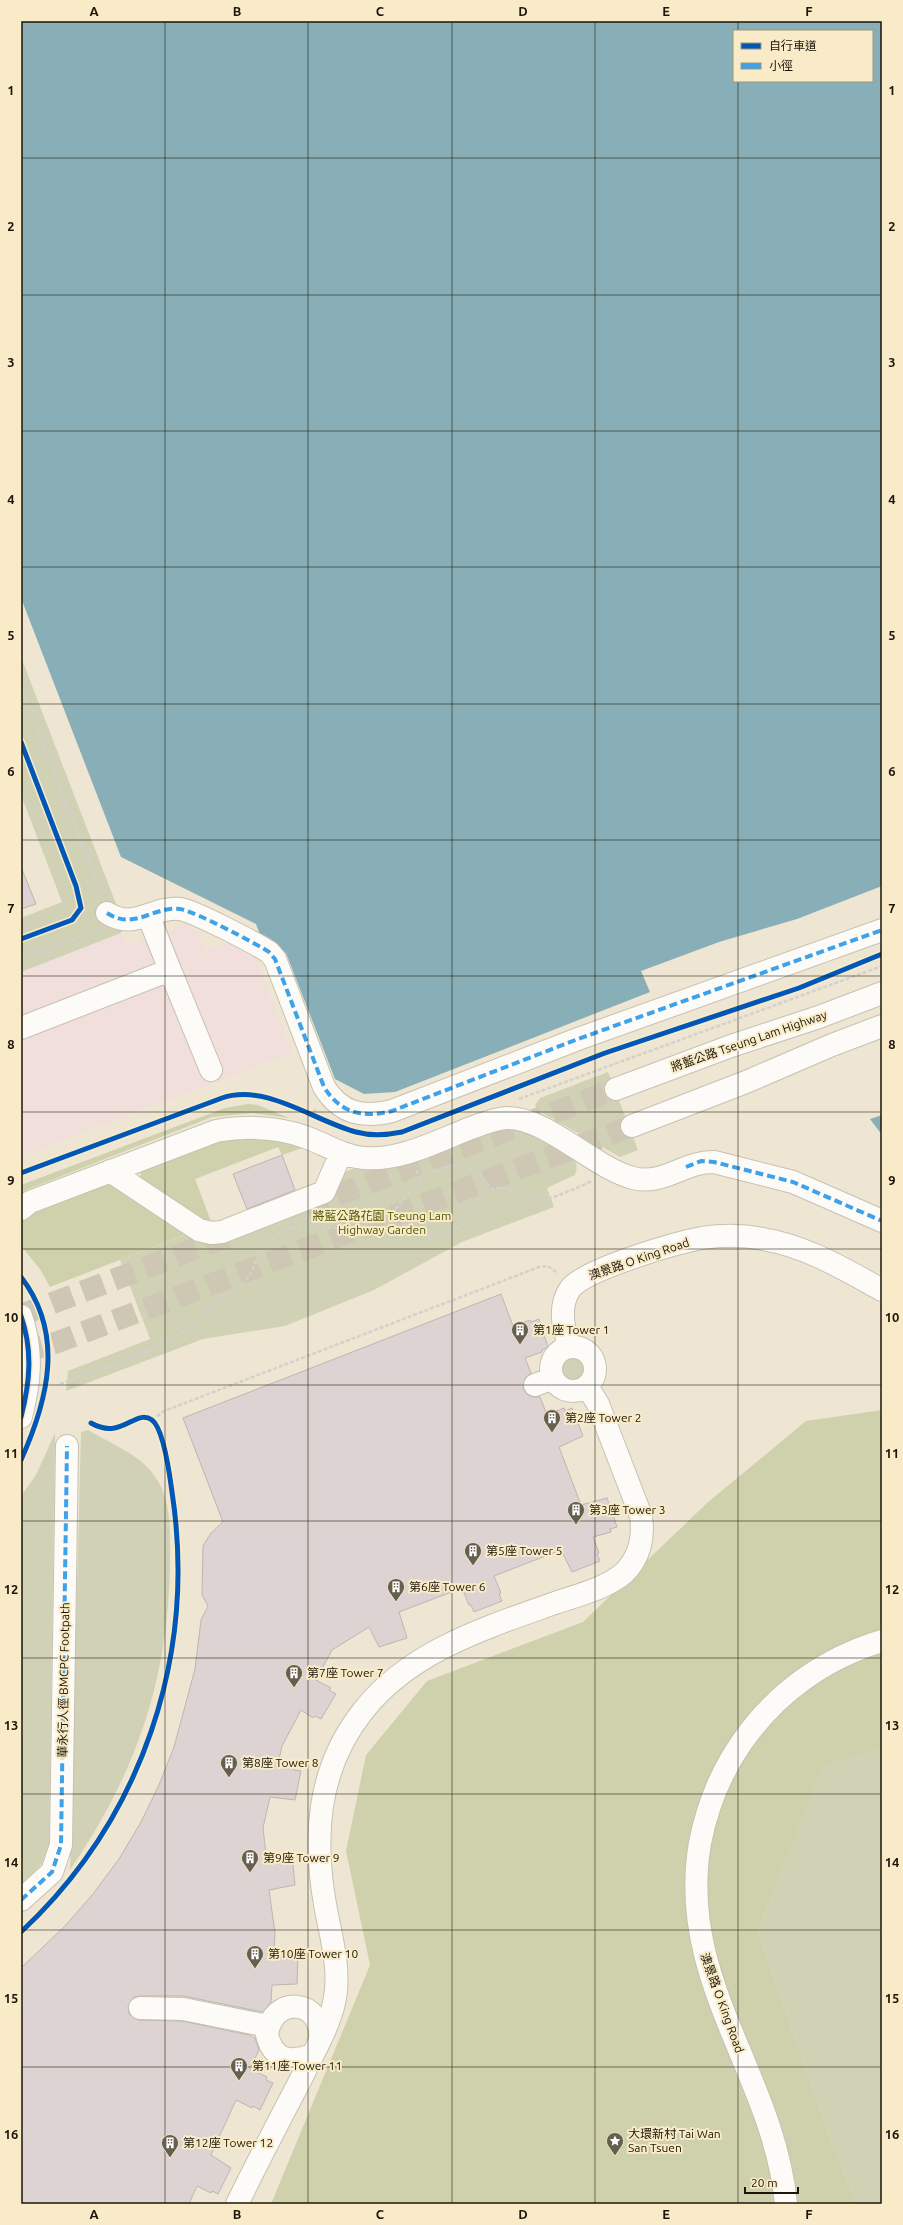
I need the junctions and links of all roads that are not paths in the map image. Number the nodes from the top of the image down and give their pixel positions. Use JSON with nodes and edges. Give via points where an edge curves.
{"nodes":[{"id":1,"x":107,"y":913,"type":"road end"},
{"id":2,"x":148,"y":915,"type":"junction"},
{"id":3,"x":882,"y":930,"type":"edge"},
{"id":4,"x":170,"y":970,"type":"junction"},
{"id":5,"x":882,"y":993,"type":"edge"},
{"id":6,"x":882,"y":1026,"type":"edge"},
{"id":7,"x":21,"y":1028,"type":"edge"},
{"id":8,"x":211,"y":1070,"type":"dead end"},
{"id":9,"x":616,"y":1089,"type":"tunnel mouth"},
{"id":10,"x":632,"y":1126,"type":"tunnel mouth"},
{"id":11,"x":341,"y":1153,"type":"junction"},
{"id":12,"x":110,"y":1171,"type":"junction"},
{"id":13,"x":21,"y":1209,"type":"edge"},
{"id":14,"x":882,"y":1221,"type":"edge"},
{"id":15,"x":882,"y":1290,"type":"edge"},
{"id":16,"x":21,"y":1316,"type":"edge"},
{"id":17,"x":570,"y":1347,"type":"junction"},
{"id":18,"x":587,"y":1386,"type":"junction"},
{"id":19,"x":21,"y":1417,"type":"edge"},
{"id":20,"x":67,"y":1446,"type":"dead end"},
{"id":21,"x":882,"y":1641,"type":"edge"},
{"id":22,"x":21,"y":1900,"type":"edge"},
{"id":23,"x":140,"y":2008,"type":"dead end"},
{"id":24,"x":268,"y":2026,"type":"junction"},
{"id":25,"x":316,"y":2048,"type":"junction"},
{"id":26,"x":237,"y":2204,"type":"edge"},
{"id":27,"x":786,"y":2204,"type":"edge"}],
"edges":[{"from":1,"to":2,"type":"street","via":[[127,921]]},
{"from":2,"to":3,"type":"street","via":[[164,909],[183,909],[269,952],[275,959],[324,1088],[332,1100],[342,1107],[367,1114],[392,1111],[578,1039]]},
{"from":2,"to":4,"type":"street"},
{"from":4,"to":7,"type":"street"},
{"from":4,"to":8,"type":"street"},
{"from":5,"to":9,"type":"street","name":"將藍公路 Tseung Lam Highway"},
{"from":6,"to":10,"type":"street"},
{"from":11,"to":12,"type":"street","via":[[288,1132],[264,1128],[233,1128],[216,1131]]},
{"from":11,"to":12,"type":"street","via":[[324,1192],[222,1232],[211,1233],[199,1230]]},
{"from":11,"to":14,"type":"street","via":[[363,1158],[386,1158],[410,1152],[496,1120],[515,1118],[533,1124],[613,1170],[634,1179],[656,1179],[701,1161],[714,1162],[793,1182]]},
{"from":12,"to":13,"type":"street","via":[[30,1202]]},
{"from":15,"to":17,"type":"street","name":"澳景路 O King Road","via":[[807,1251],[763,1239],[733,1236],[702,1238],[592,1273],[578,1281],[568,1294],[563,1310],[563,1330]]},
{"from":16,"to":19,"type":"street","via":[[26,1332],[30,1366]]},
{"from":17,"to":18,"type":"street","via":[[583,1350],[592,1360],[594,1374]]},
{"from":17,"to":18,"type":"street","via":[[558,1353],[553,1359],[544,1381],[574,1391]]},
{"from":18,"to":25,"type":"street","via":[[598,1404],[641,1516],[642,1534],[638,1552],[629,1567],[608,1584],[458,1640],[415,1662],[387,1685],[362,1712],[343,1742],[328,1776],[320,1811],[318,1847],[321,1884],[337,1978],[334,2003]]},
{"from":20,"to":22,"type":"street","name":"華永行人徑 BMCPC Footpath","via":[[61,1845],[52,1872]]},
{"from":21,"to":27,"type":"street","name":"澳景路 O King Road","via":[[852,1651],[819,1668],[792,1688],[756,1723],[736,1751],[719,1782],[707,1813],[699,1850],[696,1904],[705,1958],[716,1993],[772,2134],[782,2173]]},
{"from":23,"to":24,"type":"street","via":[[183,2008]]},
{"from":24,"to":25,"type":"street","via":[[270,2044],[282,2057],[300,2060]]},
{"from":24,"to":25,"type":"street","via":[[279,2011],[296,2006],[305,2009],[319,2022],[321,2030]]},
{"from":25,"to":26,"type":"street"}]}
